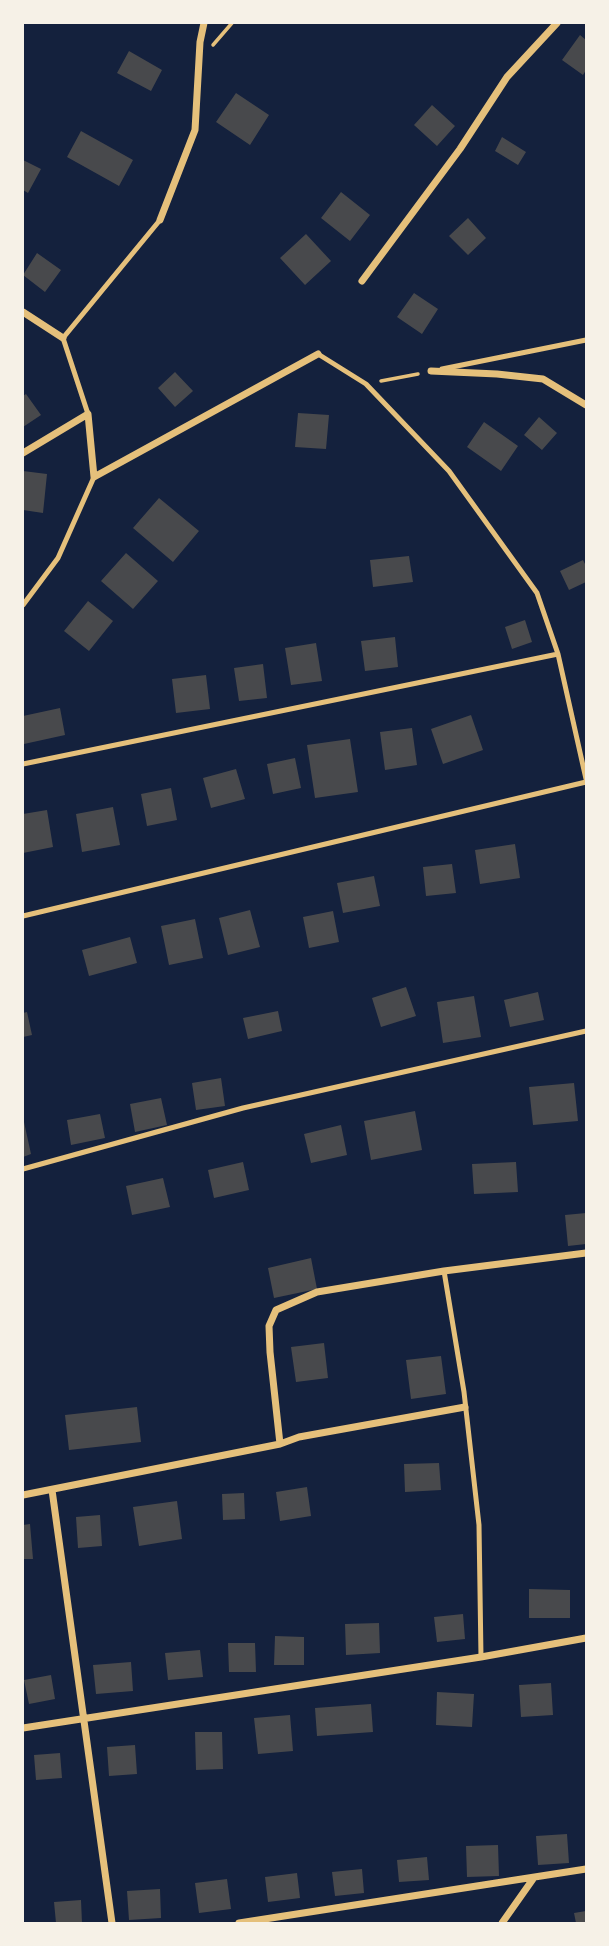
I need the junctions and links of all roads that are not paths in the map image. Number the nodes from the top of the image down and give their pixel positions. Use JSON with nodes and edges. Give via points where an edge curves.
{"nodes":[{"id":1,"x":204,"y":23,"type":"edge"},
{"id":2,"x":557,"y":23,"type":"edge"},
{"id":3,"x":160,"y":220,"type":"joint"},
{"id":4,"x":362,"y":281,"type":"dead end"},
{"id":5,"x":23,"y":312,"type":"edge"},
{"id":6,"x":63,"y":338,"type":"junction"},
{"id":7,"x":586,"y":340,"type":"edge"},
{"id":8,"x":318,"y":354,"type":"joint"},
{"id":9,"x":431,"y":371,"type":"joint"},
{"id":10,"x":586,"y":405,"type":"edge"},
{"id":11,"x":88,"y":414,"type":"junction"},
{"id":12,"x":23,"y":453,"type":"edge"},
{"id":13,"x":94,"y":477,"type":"junction"},
{"id":14,"x":23,"y":605,"type":"edge"},
{"id":15,"x":558,"y":654,"type":"junction"},
{"id":16,"x":23,"y":764,"type":"edge"},
{"id":17,"x":586,"y":780,"type":"edge"},
{"id":18,"x":23,"y":916,"type":"edge"},
{"id":19,"x":586,"y":1031,"type":"edge"},
{"id":20,"x":23,"y":1169,"type":"edge"},
{"id":21,"x":586,"y":1253,"type":"edge"},
{"id":22,"x":444,"y":1271,"type":"junction"},
{"id":23,"x":465,"y":1407,"type":"junction"},
{"id":24,"x":280,"y":1444,"type":"junction"},
{"id":25,"x":52,"y":1490,"type":"junction"},
{"id":26,"x":23,"y":1495,"type":"edge"},
{"id":27,"x":586,"y":1638,"type":"edge"},
{"id":28,"x":481,"y":1657,"type":"junction"},
{"id":29,"x":82,"y":1717,"type":"junction"},
{"id":30,"x":23,"y":1728,"type":"edge"},
{"id":31,"x":586,"y":1869,"type":"edge"},
{"id":32,"x":533,"y":1879,"type":"junction"},
{"id":33,"x":112,"y":1923,"type":"edge"},
{"id":34,"x":239,"y":1923,"type":"edge"},
{"id":35,"x":502,"y":1923,"type":"edge"}],
"edges":[{"from":1,"to":3,"type":"street","via":[[195,130]]},
{"from":2,"to":4,"type":"street","via":[[507,77]]},
{"from":3,"to":6,"type":"lane"},
{"from":5,"to":6,"type":"street"},
{"from":6,"to":11,"type":"lane"},
{"from":7,"to":9,"type":"lane"},
{"from":8,"to":13,"type":"street"},
{"from":8,"to":15,"type":"lane","via":[[366,384],[449,471],[537,593]]},
{"from":9,"to":10,"type":"street","via":[[543,379]]},
{"from":11,"to":12,"type":"street"},
{"from":11,"to":13,"type":"street"},
{"from":13,"to":14,"type":"lane","via":[[58,558]]},
{"from":15,"to":16,"type":"lane"},
{"from":15,"to":17,"type":"lane"},
{"from":17,"to":18,"type":"lane"},
{"from":19,"to":20,"type":"lane","via":[[243,1108]]},
{"from":21,"to":22,"type":"street"},
{"from":22,"to":23,"type":"lane"},
{"from":22,"to":24,"type":"street","via":[[317,1292],[276,1310],[269,1326]]},
{"from":23,"to":24,"type":"street"},
{"from":23,"to":28,"type":"lane","via":[[479,1525]]},
{"from":24,"to":25,"type":"street"},
{"from":25,"to":26,"type":"street"},
{"from":25,"to":29,"type":"street"},
{"from":27,"to":28,"type":"street"},
{"from":28,"to":29,"type":"street"},
{"from":29,"to":30,"type":"street"},
{"from":29,"to":33,"type":"street"},
{"from":31,"to":32,"type":"street"},
{"from":32,"to":34,"type":"street"},
{"from":32,"to":35,"type":"street"}]}
